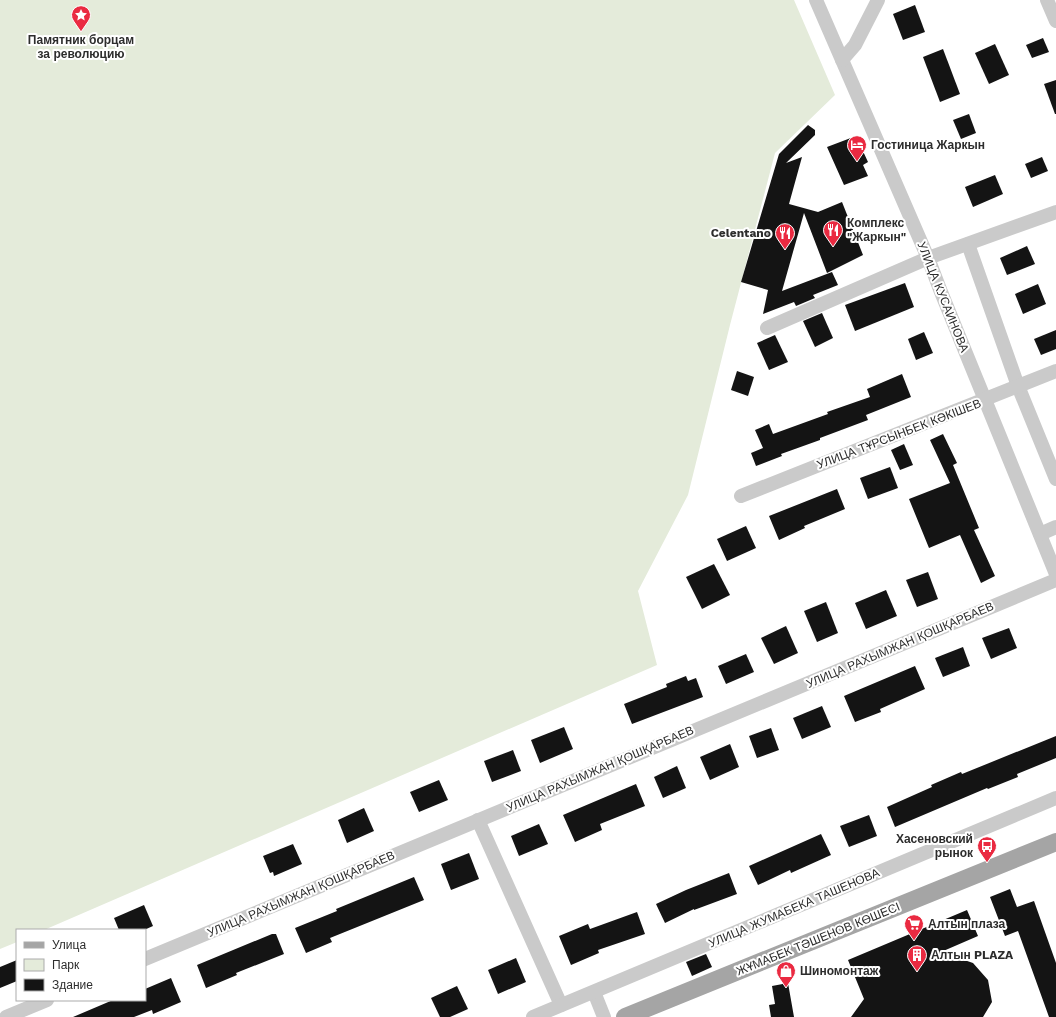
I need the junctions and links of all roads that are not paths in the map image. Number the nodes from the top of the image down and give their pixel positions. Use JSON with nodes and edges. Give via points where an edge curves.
{"nodes":[{"id":1,"x":816,"y":0,"type":"edge"},
{"id":2,"x":878,"y":0,"type":"edge"},
{"id":3,"x":1047,"y":0,"type":"edge"},
{"id":4,"x":1056,"y":21,"type":"edge"},
{"id":5,"x":842,"y":60,"type":"junction"},
{"id":6,"x":1056,"y":212,"type":"edge"},
{"id":7,"x":968,"y":244,"type":"junction"},
{"id":8,"x":928,"y":258,"type":"junction"},
{"id":9,"x":767,"y":328,"type":"dead end"},
{"id":10,"x":1056,"y":371,"type":"edge"},
{"id":11,"x":1018,"y":386,"type":"junction"},
{"id":12,"x":985,"y":400,"type":"junction"},
{"id":13,"x":1056,"y":479,"type":"edge"},
{"id":14,"x":741,"y":496,"type":"dead end"},
{"id":15,"x":1056,"y":527,"type":"edge"},
{"id":16,"x":1040,"y":534,"type":"junction"},
{"id":17,"x":1056,"y":574,"type":"edge"},
{"id":18,"x":1056,"y":580,"type":"edge"},
{"id":19,"x":1056,"y":798,"type":"edge"},
{"id":20,"x":478,"y":820,"type":"junction"},
{"id":21,"x":1056,"y":842,"type":"edge"},
{"id":22,"x":146,"y":959,"type":"edge"},
{"id":23,"x":594,"y":992,"type":"junction"},
{"id":24,"x":45,"y":1001,"type":"edge"},
{"id":25,"x":561,"y":1005,"type":"junction"},
{"id":26,"x":6,"y":1017,"type":"edge"},
{"id":27,"x":533,"y":1017,"type":"edge"},
{"id":28,"x":604,"y":1017,"type":"edge"},
{"id":29,"x":625,"y":1017,"type":"edge"}],
"edges":[{"from":1,"to":5,"type":"street","name":"УЛИЦА КУСАИНОВА"},
{"from":2,"to":5,"type":"street","via":[[862,33]]},
{"from":3,"to":4,"type":"street"},
{"from":5,"to":8,"type":"street","name":"УЛИЦА КУСАИНОВА"},
{"from":6,"to":7,"type":"street"},
{"from":7,"to":8,"type":"street"},
{"from":7,"to":11,"type":"street"},
{"from":8,"to":9,"type":"street"},
{"from":8,"to":12,"type":"street","name":"УЛИЦА КУСАИНОВА"},
{"from":10,"to":11,"type":"street","name":"УЛИЦА ТҰРСЫНБЕК КӘКІШЕВ"},
{"from":11,"to":12,"type":"street","name":"УЛИЦА ТҰРСЫНБЕК КӘКІШЕВ"},
{"from":11,"to":13,"type":"street"},
{"from":12,"to":14,"type":"street","name":"УЛИЦА ТҰРСЫНБЕК КӘКІШЕВ"},
{"from":12,"to":16,"type":"street","name":"УЛИЦА КУСАИНОВА"},
{"from":15,"to":16,"type":"street"},
{"from":16,"to":17,"type":"street","name":"УЛИЦА КУСАИНОВА"},
{"from":18,"to":20,"type":"street","name":"УЛИЦА РАХЫМЖАН ҚОШҚАРБАЕВ"},
{"from":19,"to":23,"type":"street","name":"УЛИЦА ЖУМАБЕКА ТАШЕНОВА"},
{"from":20,"to":22,"type":"street","name":"УЛИЦА РАХЫМЖАН ҚОШҚАРБАЕВ"},
{"from":20,"to":25,"type":"street"},
{"from":21,"to":29,"type":"main road","name":"ЖҰМАБЕК ТӘШЕНОВ КӨШЕСІ"},
{"from":23,"to":25,"type":"street","name":"УЛИЦА ЖУМАБЕКА ТАШЕНОВА"},
{"from":23,"to":28,"type":"street"},
{"from":24,"to":26,"type":"street"},
{"from":25,"to":27,"type":"street","name":"УЛИЦА ЖУМАБЕКА ТАШЕНОВА"}]}
